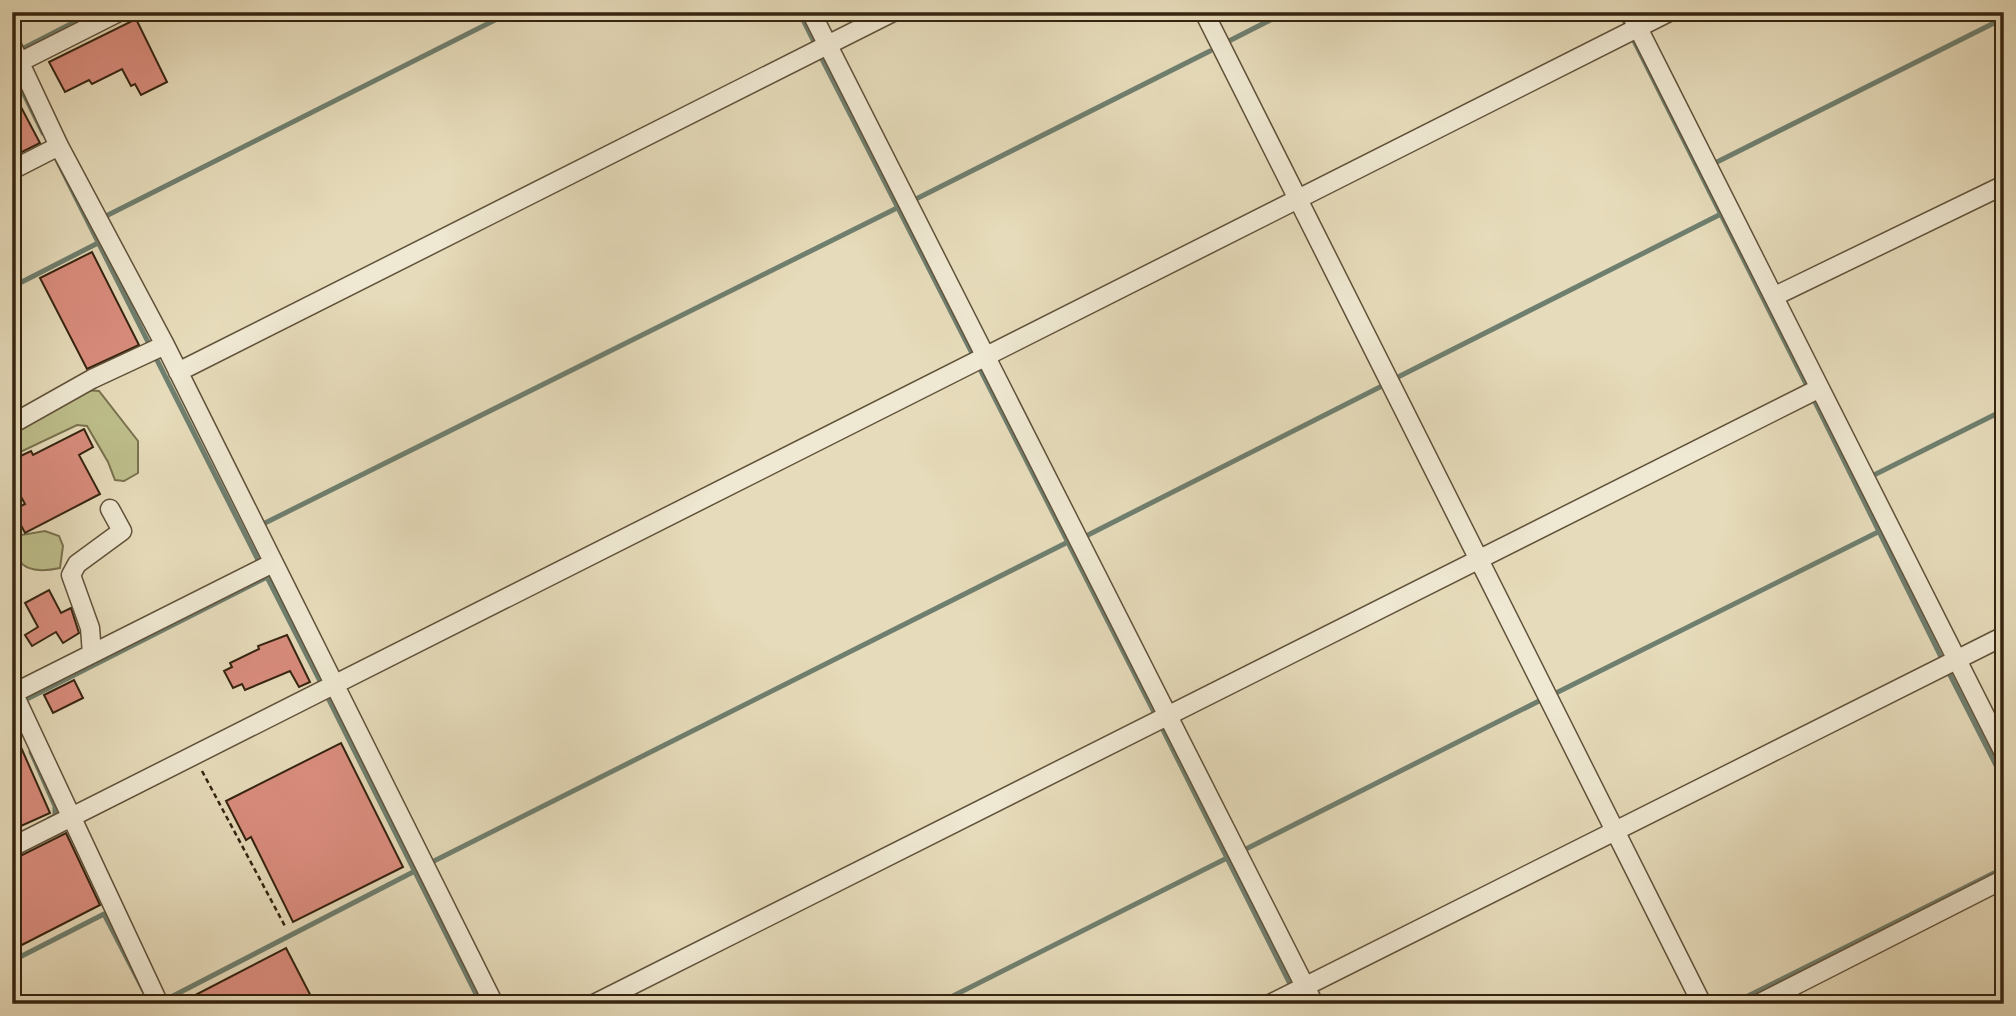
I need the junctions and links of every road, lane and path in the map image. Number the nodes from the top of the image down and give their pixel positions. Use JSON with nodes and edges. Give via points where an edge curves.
{"nodes":[{"id":1,"x":119,"y":12,"type":"edge"},
{"id":2,"x":811,"y":12,"type":"edge"},
{"id":3,"x":893,"y":12,"type":"edge"},
{"id":4,"x":1204,"y":12,"type":"edge"},
{"id":5,"x":1669,"y":12,"type":"edge"},
{"id":6,"x":1634,"y":20,"type":"edge"},
{"id":7,"x":827,"y":46,"type":"junction"},
{"id":8,"x":16,"y":54,"type":"edge"},
{"id":9,"x":59,"y":146,"type":"junction"},
{"id":10,"x":12,"y":170,"type":"edge"},
{"id":11,"x":2004,"y":185,"type":"edge"},
{"id":12,"x":1298,"y":199,"type":"junction"},
{"id":13,"x":1775,"y":296,"type":"junction"},
{"id":14,"x":165,"y":345,"type":"junction"},
{"id":15,"x":986,"y":357,"type":"junction"},
{"id":16,"x":178,"y":372,"type":"junction"},
{"id":17,"x":1818,"y":389,"type":"junction"},
{"id":18,"x":12,"y":424,"type":"edge"},
{"id":19,"x":110,"y":509,"type":"dead end"},
{"id":20,"x":1478,"y":560,"type":"junction"},
{"id":21,"x":273,"y":563,"type":"junction"},
{"id":22,"x":2004,"y":636,"type":"edge"},
{"id":23,"x":92,"y":654,"type":"junction"},
{"id":24,"x":1957,"y":660,"type":"junction"},
{"id":25,"x":334,"y":686,"type":"junction"},
{"id":26,"x":13,"y":692,"type":"edge"},
{"id":27,"x":1166,"y":716,"type":"junction"},
{"id":28,"x":2004,"y":753,"type":"edge"},
{"id":29,"x":194,"y":756,"type":"junction"},
{"id":30,"x":71,"y":817,"type":"junction"},
{"id":31,"x":1614,"y":832,"type":"junction"},
{"id":32,"x":12,"y":847,"type":"edge"},
{"id":33,"x":2004,"y":879,"type":"edge"},
{"id":34,"x":286,"y":928,"type":"dead end"},
{"id":35,"x":1305,"y":986,"type":"junction"},
{"id":36,"x":156,"y":1003,"type":"edge"},
{"id":37,"x":494,"y":1004,"type":"edge"},
{"id":38,"x":594,"y":1004,"type":"edge"},
{"id":39,"x":1270,"y":1004,"type":"edge"},
{"id":40,"x":1314,"y":1004,"type":"edge"},
{"id":41,"x":1702,"y":1004,"type":"edge"},
{"id":42,"x":1758,"y":1004,"type":"edge"}],
"edges":[{"from":1,"to":8,"type":"street"},
{"from":2,"to":7,"type":"street"},
{"from":3,"to":7,"type":"street"},
{"from":4,"to":12,"type":"street"},
{"from":5,"to":6,"type":"street"},
{"from":6,"to":12,"type":"street"},
{"from":6,"to":13,"type":"street"},
{"from":7,"to":15,"type":"street"},
{"from":7,"to":16,"type":"street"},
{"from":8,"to":9,"type":"street"},
{"from":9,"to":10,"type":"street"},
{"from":9,"to":14,"type":"street"},
{"from":11,"to":13,"type":"street"},
{"from":12,"to":15,"type":"street"},
{"from":12,"to":20,"type":"street"},
{"from":13,"to":17,"type":"street"},
{"from":14,"to":16,"type":"street"},
{"from":14,"to":18,"type":"street"},
{"from":15,"to":25,"type":"street"},
{"from":15,"to":27,"type":"street"},
{"from":16,"to":21,"type":"street"},
{"from":17,"to":20,"type":"street"},
{"from":17,"to":24,"type":"street"},
{"from":19,"to":23,"type":"street","via":[[122,531],[76,564],[71,575],[90,628]]},
{"from":20,"to":27,"type":"street"},
{"from":20,"to":31,"type":"street"},
{"from":21,"to":23,"type":"street"},
{"from":21,"to":25,"type":"street"},
{"from":22,"to":24,"type":"street"},
{"from":23,"to":26,"type":"street"},
{"from":24,"to":28,"type":"street"},
{"from":24,"to":31,"type":"street"},
{"from":25,"to":29,"type":"street"},
{"from":25,"to":37,"type":"street"},
{"from":26,"to":30,"type":"street"},
{"from":27,"to":35,"type":"street"},
{"from":27,"to":38,"type":"street"},
{"from":29,"to":30,"type":"street"},
{"from":29,"to":34,"type":"path"},
{"from":30,"to":32,"type":"street"},
{"from":30,"to":36,"type":"street"},
{"from":31,"to":35,"type":"street"},
{"from":31,"to":41,"type":"street"},
{"from":33,"to":42,"type":"street"},
{"from":35,"to":39,"type":"street"},
{"from":35,"to":40,"type":"street"}]}
